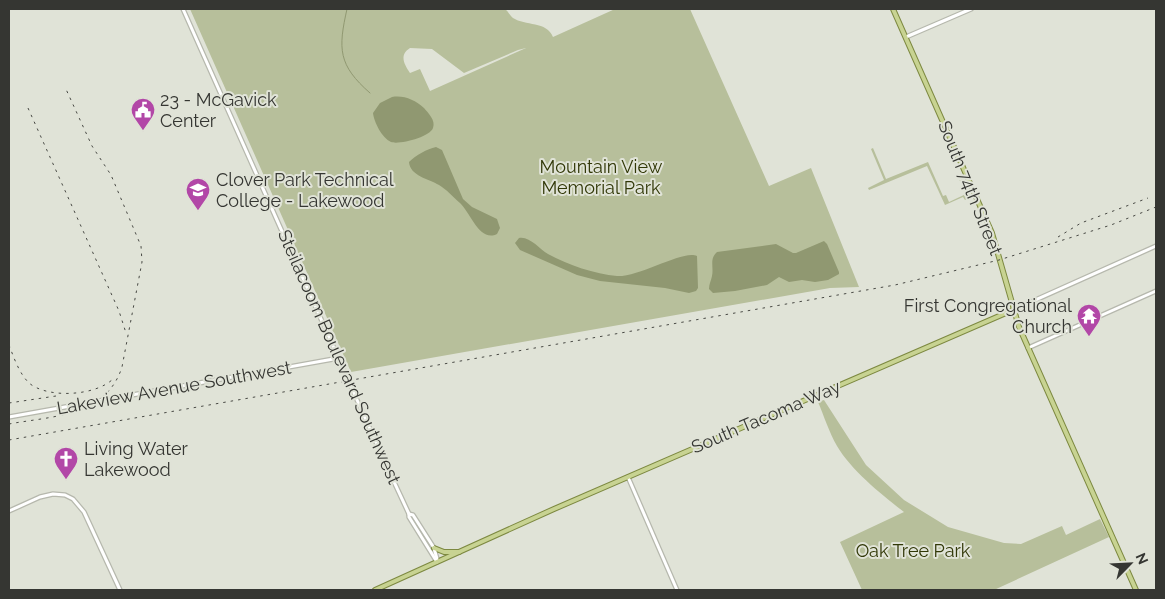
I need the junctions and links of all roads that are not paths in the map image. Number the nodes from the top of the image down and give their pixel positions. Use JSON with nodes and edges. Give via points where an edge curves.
{"nodes":[{"id":1,"x":183,"y":9,"type":"edge"},
{"id":2,"x":893,"y":9,"type":"edge"},
{"id":3,"x":971,"y":9,"type":"edge"},
{"id":4,"x":906,"y":38,"type":"junction"},
{"id":5,"x":1156,"y":246,"type":"edge"},
{"id":6,"x":1156,"y":291,"type":"edge"},
{"id":7,"x":1013,"y":310,"type":"junction"},
{"id":8,"x":1028,"y":348,"type":"junction"},
{"id":9,"x":339,"y":358,"type":"junction"},
{"id":10,"x":9,"y":417,"type":"edge"},
{"id":11,"x":628,"y":477,"type":"junction"},
{"id":12,"x":9,"y":511,"type":"edge"},
{"id":13,"x":410,"y":514,"type":"junction"},
{"id":14,"x":434,"y":548,"type":"junction"},
{"id":15,"x":461,"y":552,"type":"junction"},
{"id":16,"x":438,"y":562,"type":"junction"},
{"id":17,"x":120,"y":590,"type":"edge"},
{"id":18,"x":376,"y":590,"type":"edge"},
{"id":19,"x":677,"y":590,"type":"edge"},
{"id":20,"x":1136,"y":590,"type":"edge"}],
"edges":[{"from":1,"to":9,"type":"main road","name":"Steilacoom Boulevard Southwest"},
{"from":2,"to":4,"type":"main road","name":"South 74th Street"},
{"from":3,"to":4,"type":"main road"},
{"from":4,"to":7,"type":"main road","name":"South 74th Street","via":[[992,234]]},
{"from":5,"to":7,"type":"main road","name":"South Tacoma Way"},
{"from":6,"to":8,"type":"main road"},
{"from":7,"to":8,"type":"main road","name":"South 74th Street"},
{"from":7,"to":11,"type":"main road","name":"South Tacoma Way"},
{"from":8,"to":20,"type":"main road","name":"South 74th Street"},
{"from":9,"to":10,"type":"main road","name":"Lakeview Avenue Southwest"},
{"from":9,"to":13,"type":"main road","name":"Steilacoom Boulevard Southwest"},
{"from":11,"to":15,"type":"main road","name":"South Tacoma Way"},
{"from":11,"to":19,"type":"main road"},
{"from":12,"to":17,"type":"main road","via":[[53,494],[70,498],[81,507]]},
{"from":13,"to":14,"type":"main road","name":"Steilacoom Boulevard Southwest"},
{"from":13,"to":16,"type":"main road","name":"Steilacoom Boulevard Southwest","via":[[414,526]]},
{"from":14,"to":15,"type":"main road","via":[[440,552]]},
{"from":14,"to":16,"type":"main road","name":"Steilacoom Boulevard Southwest"},
{"from":15,"to":16,"type":"main road","name":"South Tacoma Way"},
{"from":16,"to":18,"type":"main road","name":"South Tacoma Way"}]}
